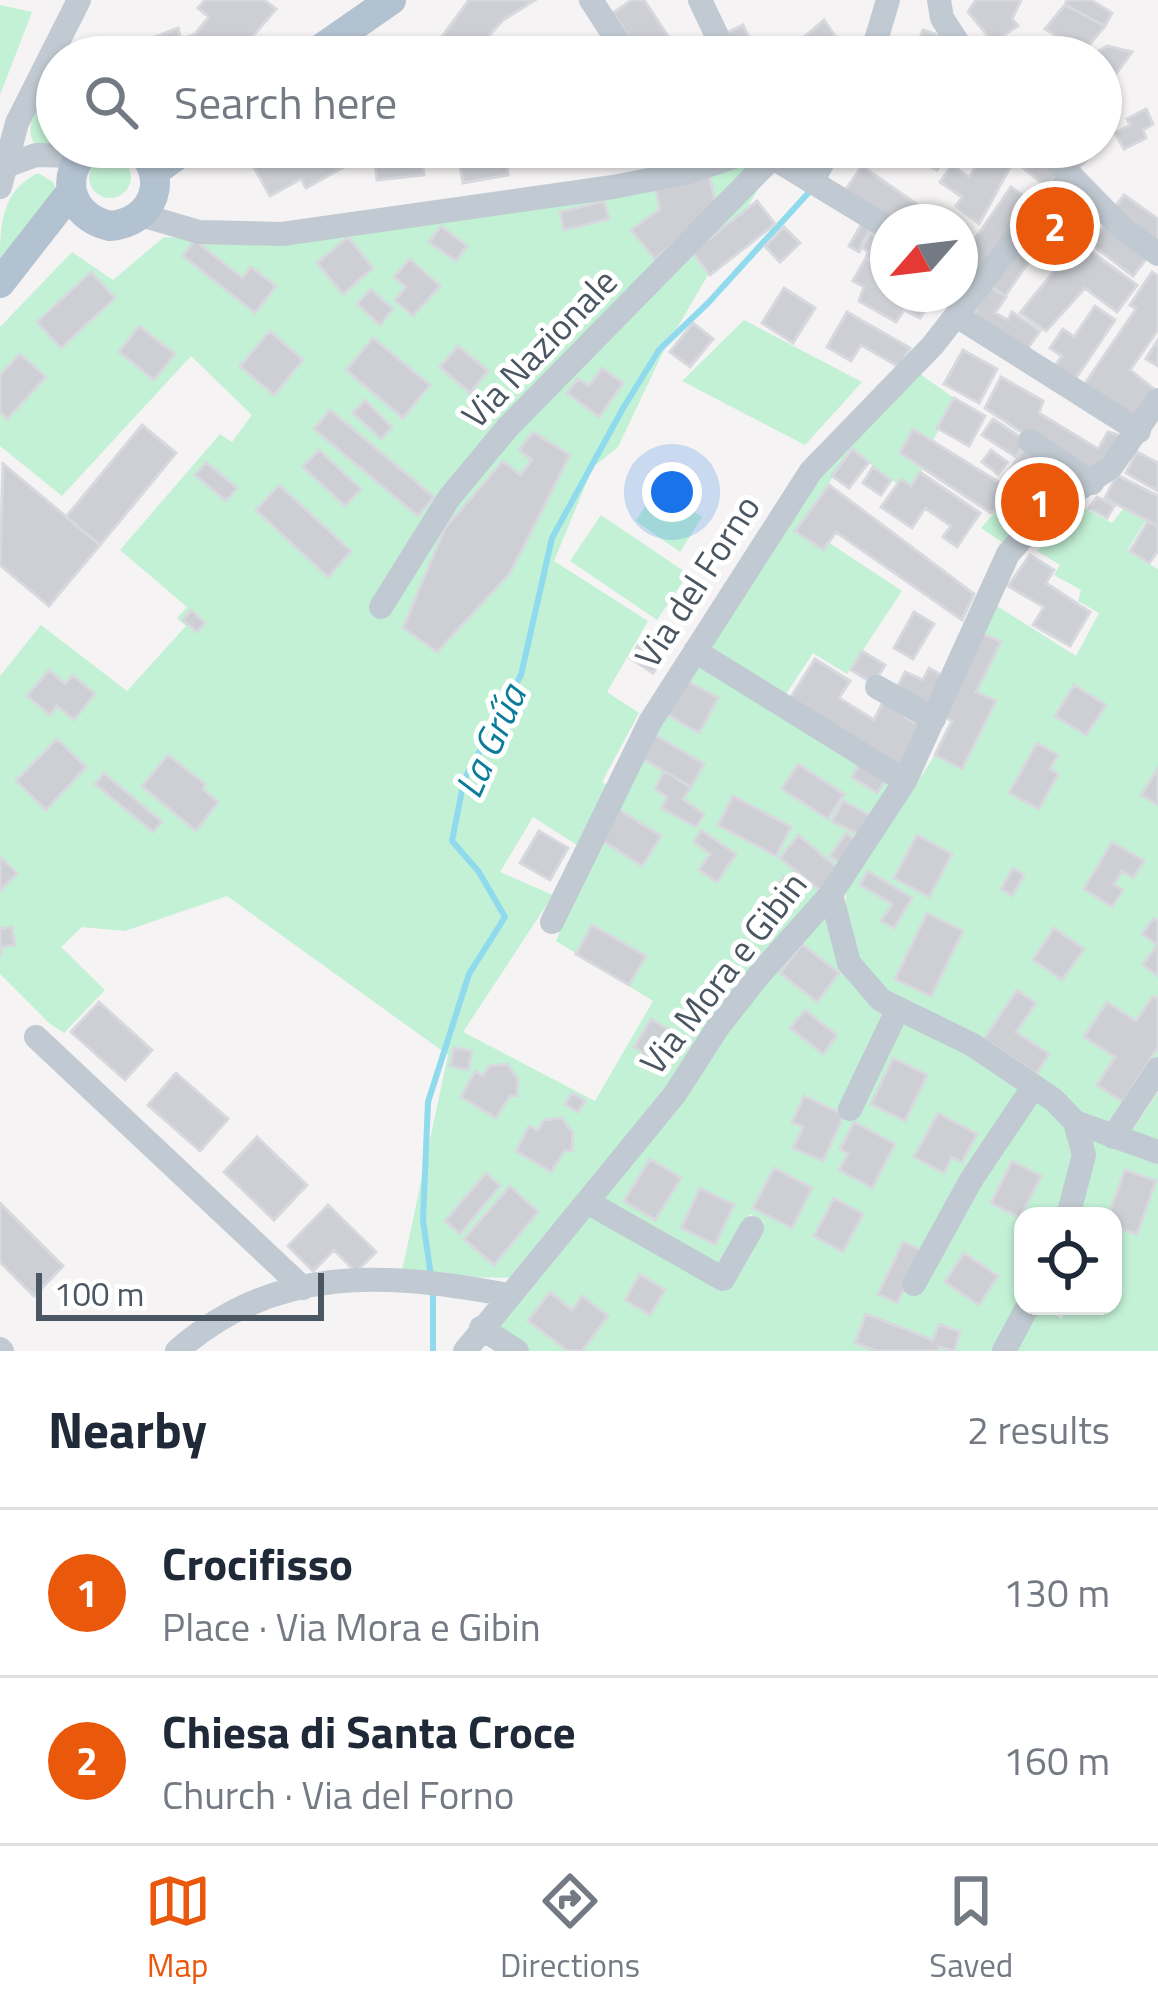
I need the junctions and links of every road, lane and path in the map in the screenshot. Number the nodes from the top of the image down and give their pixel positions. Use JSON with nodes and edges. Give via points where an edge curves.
{"nodes":[{"id":1,"x":79,"y":0,"type":"edge"},
{"id":2,"x":391,"y":0,"type":"edge"},
{"id":3,"x":591,"y":0,"type":"edge"},
{"id":4,"x":700,"y":0,"type":"edge"},
{"id":5,"x":888,"y":0,"type":"edge"},
{"id":6,"x":939,"y":0,"type":"edge"},
{"id":7,"x":66,"y":36,"type":"edge"},
{"id":8,"x":339,"y":36,"type":"edge"},
{"id":9,"x":614,"y":36,"type":"edge"},
{"id":10,"x":717,"y":36,"type":"edge"},
{"id":11,"x":877,"y":36,"type":"edge"},
{"id":12,"x":954,"y":36,"type":"edge"},
{"id":13,"x":36,"y":91,"type":"edge"},
{"id":14,"x":36,"y":155,"type":"edge"},
{"id":15,"x":148,"y":168,"type":"edge"},
{"id":16,"x":665,"y":168,"type":"edge"},
{"id":17,"x":756,"y":168,"type":"edge"},
{"id":18,"x":792,"y":168,"type":"edge"},
{"id":19,"x":820,"y":168,"type":"edge"},
{"id":20,"x":1063,"y":168,"type":"edge"},
{"id":21,"x":81,"y":169,"type":"edge"},
{"id":22,"x":1072,"y":177,"type":"junction"},
{"id":23,"x":2,"y":179,"type":"edge"},
{"id":24,"x":812,"y":182,"type":"junction"},
{"id":25,"x":141,"y":215,"type":"junction"},
{"id":26,"x":870,"y":217,"type":"edge"},
{"id":27,"x":1158,"y":254,"type":"edge"},
{"id":28,"x":10,"y":272,"type":"edge"},
{"id":29,"x":978,"y":275,"type":"edge"},
{"id":30,"x":959,"y":312,"type":"edge"},
{"id":31,"x":957,"y":316,"type":"junction"},
{"id":32,"x":1158,"y":400,"type":"edge"},
{"id":33,"x":1139,"y":431,"type":"junction"},
{"id":34,"x":1030,"y":441,"type":"dead end"},
{"id":35,"x":1092,"y":483,"type":"junction"},
{"id":36,"x":381,"y":607,"type":"dead end"},
{"id":37,"x":695,"y":651,"type":"junction"},
{"id":38,"x":877,"y":687,"type":"dead end"},
{"id":39,"x":934,"y":718,"type":"junction"},
{"id":40,"x":904,"y":781,"type":"junction"},
{"id":41,"x":831,"y":894,"type":"junction"},
{"id":42,"x":552,"y":922,"type":"dead end"},
{"id":43,"x":898,"y":1009,"type":"junction"},
{"id":44,"x":36,"y":1036,"type":"dead end"},
{"id":45,"x":1158,"y":1069,"type":"edge"},
{"id":46,"x":1034,"y":1086,"type":"junction"},
{"id":47,"x":850,"y":1109,"type":"dead end"},
{"id":48,"x":1075,"y":1122,"type":"junction"},
{"id":49,"x":1113,"y":1137,"type":"junction"},
{"id":50,"x":1158,"y":1152,"type":"edge"},
{"id":51,"x":589,"y":1203,"type":"junction"},
{"id":52,"x":1070,"y":1207,"type":"edge"},
{"id":53,"x":752,"y":1228,"type":"dead end"},
{"id":54,"x":914,"y":1284,"type":"dead end"},
{"id":55,"x":303,"y":1288,"type":"junction"},
{"id":56,"x":508,"y":1295,"type":"junction"},
{"id":57,"x":1023,"y":1315,"type":"edge"},
{"id":58,"x":481,"y":1328,"type":"junction"},
{"id":59,"x":176,"y":1351,"type":"edge"},
{"id":60,"x":465,"y":1351,"type":"edge"},
{"id":61,"x":517,"y":1351,"type":"edge"},
{"id":62,"x":1004,"y":1351,"type":"edge"}],
"edges":[{"from":1,"to":7,"type":"street"},
{"from":2,"to":8,"type":"main road"},
{"from":3,"to":9,"type":"street"},
{"from":4,"to":10,"type":"street"},
{"from":5,"to":11,"type":"street"},
{"from":6,"to":12,"type":"street"},
{"from":13,"to":23,"type":"street","via":[[17,123]]},
{"from":14,"to":23,"type":"street"},
{"from":15,"to":25,"type":"main road","via":[[154,195]]},
{"from":16,"to":25,"type":"street","via":[[614,187],[282,234],[199,232]]},
{"from":17,"to":36,"type":"street","name":"Via Nazionale","via":[[508,427],[448,499]]},
{"from":18,"to":24,"type":"street"},
{"from":19,"to":24,"type":"street"},
{"from":20,"to":22,"type":"street"},
{"from":21,"to":25,"type":"main road","via":[[110,226]]},
{"from":21,"to":28,"type":"main road"},
{"from":22,"to":27,"type":"street"},
{"from":22,"to":29,"type":"street","name":"Via del Forno"},
{"from":24,"to":26,"type":"street"},
{"from":30,"to":31,"type":"street","name":"Via del Forno"},
{"from":31,"to":33,"type":"street"},
{"from":31,"to":37,"type":"street","name":"Via del Forno","via":[[812,471]]},
{"from":32,"to":33,"type":"street","name":"Via Mora e Gibin"},
{"from":33,"to":35,"type":"street","name":"Via Mora e Gibin"},
{"from":34,"to":35,"type":"street"},
{"from":35,"to":39,"type":"street","name":"Via Mora e Gibin","via":[[1045,512],[1008,554]]},
{"from":37,"to":40,"type":"street"},
{"from":37,"to":42,"type":"street","name":"Via del Forno","via":[[616,785]]},
{"from":38,"to":39,"type":"street"},
{"from":39,"to":40,"type":"street","name":"Via Mora e Gibin"},
{"from":40,"to":41,"type":"street","name":"Via Mora e Gibin"},
{"from":41,"to":43,"type":"street","via":[[849,963]]},
{"from":41,"to":51,"type":"street","name":"Via Mora e Gibin","via":[[745,992]]},
{"from":43,"to":46,"type":"street","via":[[974,1045]]},
{"from":43,"to":47,"type":"street"},
{"from":44,"to":55,"type":"street"},
{"from":45,"to":49,"type":"street"},
{"from":46,"to":48,"type":"street"},
{"from":46,"to":54,"type":"street"},
{"from":48,"to":49,"type":"street"},
{"from":48,"to":52,"type":"street","via":[[1084,1155]]},
{"from":49,"to":50,"type":"street"},
{"from":51,"to":53,"type":"street","via":[[723,1279]]},
{"from":51,"to":56,"type":"street","name":"Via Mora e Gibin"},
{"from":55,"to":56,"type":"street","via":[[429,1281]]},
{"from":55,"to":59,"type":"street","via":[[229,1312]]},
{"from":56,"to":58,"type":"street","name":"Via Mora e Gibin"},
{"from":57,"to":62,"type":"street"},
{"from":58,"to":60,"type":"street","name":"Via Mora e Gibin"},
{"from":58,"to":61,"type":"street"}]}
